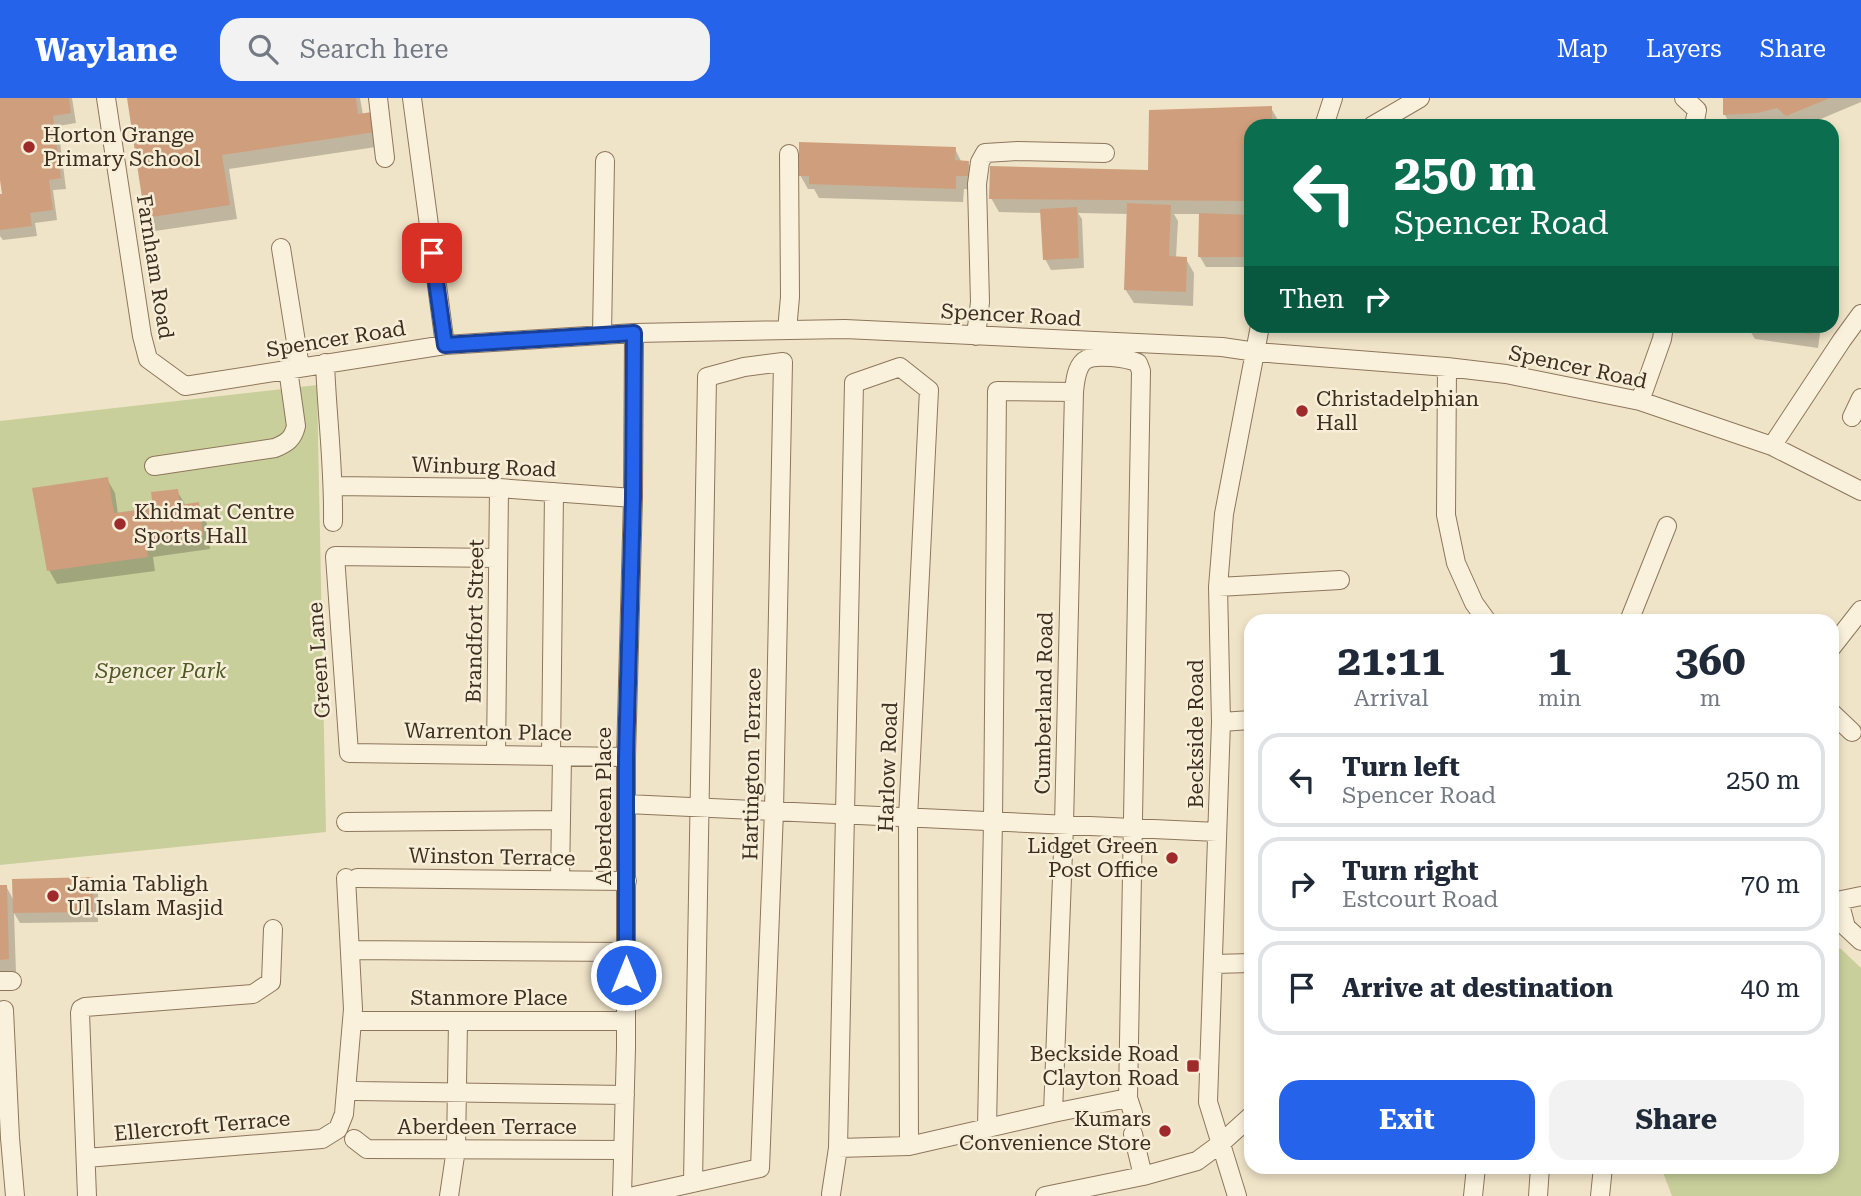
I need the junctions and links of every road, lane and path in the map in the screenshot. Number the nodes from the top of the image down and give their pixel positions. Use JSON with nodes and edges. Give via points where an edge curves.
{"nodes":[{"id":1,"x":106,"y":98,"type":"edge"},
{"id":2,"x":378,"y":98,"type":"edge"},
{"id":3,"x":412,"y":98,"type":"edge"},
{"id":4,"x":1333,"y":98,"type":"edge"},
{"id":5,"x":1420,"y":98,"type":"edge"},
{"id":6,"x":1684,"y":98,"type":"edge"},
{"id":7,"x":1331,"y":119,"type":"edge"},
{"id":8,"x":1384,"y":119,"type":"edge"},
{"id":9,"x":1695,"y":119,"type":"edge"},
{"id":10,"x":1105,"y":153,"type":"dead end"},
{"id":11,"x":789,"y":154,"type":"dead end"},
{"id":12,"x":385,"y":158,"type":"dead end"},
{"id":13,"x":605,"y":161,"type":"dead end"},
{"id":14,"x":281,"y":248,"type":"dead end"},
{"id":15,"x":1861,"y":314,"type":"edge"},
{"id":16,"x":787,"y":330,"type":"junction"},
{"id":17,"x":634,"y":333,"type":"junction"},
{"id":18,"x":1259,"y":333,"type":"edge"},
{"id":19,"x":1663,"y":333,"type":"edge"},
{"id":20,"x":602,"y":335,"type":"junction"},
{"id":21,"x":976,"y":336,"type":"junction"},
{"id":22,"x":445,"y":345,"type":"junction"},
{"id":23,"x":1256,"y":352,"type":"junction"},
{"id":24,"x":148,"y":359,"type":"joint"},
{"id":25,"x":325,"y":363,"type":"junction"},
{"id":26,"x":1447,"y":367,"type":"junction"},
{"id":27,"x":294,"y":368,"type":"junction"},
{"id":28,"x":1074,"y":392,"type":"junction"},
{"id":29,"x":1861,"y":398,"type":"edge"},
{"id":30,"x":1640,"y":401,"type":"junction"},
{"id":31,"x":1852,"y":417,"type":"dead end"},
{"id":32,"x":1772,"y":446,"type":"junction"},
{"id":33,"x":154,"y":466,"type":"dead end"},
{"id":34,"x":334,"y":486,"type":"junction"},
{"id":35,"x":499,"y":488,"type":"junction"},
{"id":36,"x":1861,"y":491,"type":"edge"},
{"id":37,"x":554,"y":492,"type":"junction"},
{"id":38,"x":633,"y":498,"type":"junction"},
{"id":39,"x":333,"y":522,"type":"dead end"},
{"id":40,"x":1667,"y":526,"type":"dead end"},
{"id":41,"x":498,"y":558,"type":"junction"},
{"id":42,"x":1340,"y":580,"type":"dead end"},
{"id":43,"x":1218,"y":587,"type":"junction"},
{"id":44,"x":1861,"y":610,"type":"edge"},
{"id":45,"x":1482,"y":614,"type":"edge"},
{"id":46,"x":1632,"y":614,"type":"edge"},
{"id":47,"x":1839,"y":638,"type":"edge"},
{"id":48,"x":1244,"y":720,"type":"edge"},
{"id":49,"x":1839,"y":720,"type":"edge"},
{"id":50,"x":1221,"y":722,"type":"junction"},
{"id":51,"x":1852,"y":732,"type":"dead end"},
{"id":52,"x":349,"y":753,"type":"joint"},
{"id":53,"x":496,"y":755,"type":"junction"},
{"id":54,"x":556,"y":756,"type":"junction"},
{"id":55,"x":626,"y":757,"type":"junction"},
{"id":56,"x":627,"y":804,"type":"junction"},
{"id":57,"x":698,"y":808,"type":"junction"},
{"id":58,"x":774,"y":811,"type":"junction"},
{"id":59,"x":846,"y":814,"type":"junction"},
{"id":60,"x":908,"y":818,"type":"junction"},
{"id":61,"x":561,"y":820,"type":"junction"},
{"id":62,"x":993,"y":821,"type":"junction"},
{"id":63,"x":346,"y":822,"type":"dead end"},
{"id":64,"x":1064,"y":825,"type":"junction"},
{"id":65,"x":1133,"y":828,"type":"junction"},
{"id":66,"x":1217,"y":832,"type":"junction"},
{"id":67,"x":560,"y":880,"type":"junction"},
{"id":68,"x":627,"y":881,"type":"junction"},
{"id":69,"x":1861,"y":897,"type":"edge"},
{"id":70,"x":1839,"y":900,"type":"edge"},
{"id":71,"x":1839,"y":910,"type":"edge"},
{"id":72,"x":273,"y":929,"type":"dead end"},
{"id":73,"x":1861,"y":941,"type":"edge"},
{"id":74,"x":351,"y":950,"type":"junction"},
{"id":75,"x":626,"y":951,"type":"junction"},
{"id":76,"x":1244,"y":963,"type":"edge"},
{"id":77,"x":1214,"y":964,"type":"junction"},
{"id":78,"x":4,"y":1010,"type":"dead end"},
{"id":79,"x":352,"y":1021,"type":"junction"},
{"id":80,"x":458,"y":1021,"type":"junction"},
{"id":81,"x":626,"y":1021,"type":"junction"},
{"id":82,"x":356,"y":1091,"type":"dead end"},
{"id":83,"x":457,"y":1092,"type":"junction"},
{"id":84,"x":625,"y":1095,"type":"junction"},
{"id":85,"x":1053,"y":1113,"type":"junction"},
{"id":86,"x":1244,"y":1122,"type":"edge"},
{"id":87,"x":987,"y":1128,"type":"junction"},
{"id":88,"x":1133,"y":1134,"type":"dead end"},
{"id":89,"x":354,"y":1139,"type":"dead end"},
{"id":90,"x":1220,"y":1144,"type":"junction"},
{"id":91,"x":909,"y":1146,"type":"junction"},
{"id":92,"x":838,"y":1148,"type":"junction"},
{"id":93,"x":456,"y":1149,"type":"junction"},
{"id":94,"x":623,"y":1150,"type":"junction"},
{"id":95,"x":86,"y":1158,"type":"junction"},
{"id":96,"x":1475,"y":1174,"type":"edge"},
{"id":97,"x":1540,"y":1174,"type":"edge"},
{"id":98,"x":1602,"y":1174,"type":"edge"},
{"id":99,"x":1143,"y":1176,"type":"junction"},
{"id":100,"x":693,"y":1182,"type":"junction"},
{"id":101,"x":831,"y":1194,"type":"dead end"},
{"id":102,"x":15,"y":1196,"type":"edge"},
{"id":103,"x":87,"y":1196,"type":"edge"},
{"id":104,"x":449,"y":1196,"type":"edge"},
{"id":105,"x":622,"y":1196,"type":"edge"},
{"id":106,"x":634,"y":1196,"type":"edge"},
{"id":107,"x":1045,"y":1196,"type":"edge"},
{"id":108,"x":1237,"y":1196,"type":"edge"},
{"id":109,"x":1473,"y":1196,"type":"edge"},
{"id":110,"x":1538,"y":1196,"type":"edge"},
{"id":111,"x":1600,"y":1196,"type":"edge"}],
"edges":[{"from":1,"to":24,"type":"street","name":"Farnham Road"},
{"from":2,"to":12,"type":"street"},
{"from":3,"to":22,"type":"street"},
{"from":4,"to":7,"type":"street"},
{"from":5,"to":8,"type":"street"},
{"from":6,"to":9,"type":"street","via":[[1697,110]]},
{"from":10,"to":21,"type":"street","via":[[985,153],[977,184],[980,302]]},
{"from":11,"to":16,"type":"street"},
{"from":13,"to":20,"type":"street"},
{"from":14,"to":27,"type":"street"},
{"from":15,"to":32,"type":"street"},
{"from":16,"to":17,"type":"street","name":"Spencer Road"},
{"from":16,"to":21,"type":"street","name":"Spencer Road"},
{"from":17,"to":20,"type":"street","name":"Spencer Road"},
{"from":17,"to":38,"type":"street","name":"Aberdeen Place"},
{"from":18,"to":23,"type":"street","name":"Beckside Road"},
{"from":19,"to":30,"type":"street"},
{"from":20,"to":22,"type":"street","name":"Spencer Road"},
{"from":21,"to":23,"type":"street","name":"Spencer Road"},
{"from":22,"to":25,"type":"street","name":"Spencer Road"},
{"from":23,"to":26,"type":"street","name":"Spencer Road"},
{"from":23,"to":43,"type":"street","name":"Beckside Road","via":[[1224,514]]},
{"from":24,"to":27,"type":"street","name":"Spencer Road","via":[[185,386]]},
{"from":25,"to":27,"type":"street","name":"Spencer Road"},
{"from":25,"to":34,"type":"street"},
{"from":26,"to":30,"type":"street","name":"Spencer Road"},
{"from":26,"to":45,"type":"street","via":[[1446,515],[1456,563]]},
{"from":27,"to":33,"type":"street","via":[[296,426],[285,444]]},
{"from":28,"to":62,"type":"street","via":[[997,391]]},
{"from":28,"to":64,"type":"street","name":"Cumberland Road"},
{"from":28,"to":65,"type":"street","name":"Cumberland Road","via":[[1084,360],[1117,358],[1138,363]]},
{"from":29,"to":31,"type":"street"},
{"from":30,"to":32,"type":"street","name":"Spencer Road"},
{"from":32,"to":36,"type":"street","name":"Spencer Road"},
{"from":34,"to":35,"type":"street","name":"Winburg Road"},
{"from":34,"to":39,"type":"street"},
{"from":35,"to":37,"type":"street","name":"Winburg Road"},
{"from":35,"to":41,"type":"street","name":"Brandfort Street"},
{"from":37,"to":38,"type":"street","name":"Winburg Road"},
{"from":37,"to":54,"type":"street"},
{"from":38,"to":55,"type":"street","name":"Aberdeen Place"},
{"from":40,"to":46,"type":"street"},
{"from":41,"to":52,"type":"street","name":"Green Lane","via":[[335,556]]},
{"from":41,"to":53,"type":"street","name":"Brandfort Street"},
{"from":42,"to":43,"type":"street"},
{"from":43,"to":50,"type":"street","name":"Beckside Road"},
{"from":44,"to":47,"type":"street"},
{"from":48,"to":50,"type":"street"},
{"from":49,"to":51,"type":"street"},
{"from":50,"to":66,"type":"street","name":"Beckside Road"},
{"from":52,"to":53,"type":"street","name":"Warrenton Place"},
{"from":53,"to":54,"type":"street","name":"Warrenton Place"},
{"from":54,"to":55,"type":"street","name":"Warrenton Place"},
{"from":54,"to":61,"type":"street"},
{"from":55,"to":56,"type":"street","name":"Aberdeen Place"},
{"from":56,"to":57,"type":"street"},
{"from":56,"to":68,"type":"street","name":"Aberdeen Place"},
{"from":57,"to":58,"type":"street"},
{"from":57,"to":58,"type":"street","name":"Hartington Terrace","via":[[707,377],[783,362]]},
{"from":57,"to":100,"type":"street"},
{"from":58,"to":59,"type":"street"},
{"from":58,"to":100,"type":"street","name":"Hartington Terrace","via":[[760,1168]]},
{"from":59,"to":60,"type":"street"},
{"from":59,"to":60,"type":"street","name":"Harlow Road","via":[[855,383],[900,367],[929,390]]},
{"from":59,"to":92,"type":"street"},
{"from":60,"to":62,"type":"street"},
{"from":60,"to":91,"type":"street","name":"Harlow Road"},
{"from":61,"to":63,"type":"street"},
{"from":61,"to":67,"type":"street"},
{"from":62,"to":64,"type":"street"},
{"from":62,"to":87,"type":"street"},
{"from":64,"to":65,"type":"street"},
{"from":64,"to":85,"type":"street","name":"Cumberland Road"},
{"from":65,"to":66,"type":"street"},
{"from":65,"to":85,"type":"street","via":[[1131,1106]]},
{"from":66,"to":77,"type":"street","name":"Beckside Road"},
{"from":67,"to":68,"type":"street","name":"Winston Terrace"},
{"from":67,"to":74,"type":"street","name":"Winston Terrace","via":[[352,878]]},
{"from":68,"to":75,"type":"street","name":"Aberdeen Place"},
{"from":69,"to":70,"type":"street"},
{"from":71,"to":73,"type":"street","via":[[1846,927]]},
{"from":72,"to":95,"type":"street","via":[[271,982],[253,994],[81,1009]]},
{"from":74,"to":75,"type":"street"},
{"from":74,"to":79,"type":"street"},
{"from":75,"to":81,"type":"street","name":"Aberdeen Place"},
{"from":76,"to":77,"type":"street"},
{"from":77,"to":90,"type":"street","name":"Beckside Road","via":[[1208,1102]]},
{"from":78,"to":102,"type":"street"},
{"from":79,"to":80,"type":"street","name":"Stanmore Place"},
{"from":79,"to":95,"type":"street","name":"Ellercroft Terrace","via":[[344,1114],[338,1129],[322,1139]]},
{"from":80,"to":81,"type":"street","name":"Stanmore Place"},
{"from":80,"to":83,"type":"street"},
{"from":81,"to":84,"type":"street","name":"Aberdeen Place"},
{"from":82,"to":83,"type":"street"},
{"from":83,"to":84,"type":"street"},
{"from":83,"to":93,"type":"street"},
{"from":84,"to":94,"type":"street","name":"Aberdeen Place"},
{"from":85,"to":87,"type":"street"},
{"from":86,"to":90,"type":"street"},
{"from":87,"to":91,"type":"street"},
{"from":88,"to":99,"type":"street"},
{"from":89,"to":93,"type":"street","name":"Aberdeen Terrace","via":[[367,1149]]},
{"from":90,"to":99,"type":"street","via":[[1197,1161]]},
{"from":90,"to":108,"type":"street","name":"Beckside Road"},
{"from":91,"to":92,"type":"street"},
{"from":92,"to":101,"type":"street"},
{"from":93,"to":94,"type":"street","name":"Aberdeen Terrace"},
{"from":93,"to":104,"type":"street"},
{"from":94,"to":105,"type":"street","name":"Aberdeen Place"},
{"from":95,"to":103,"type":"street"},
{"from":96,"to":109,"type":"street"},
{"from":97,"to":110,"type":"street"},
{"from":98,"to":111,"type":"street"},
{"from":99,"to":107,"type":"street"},
{"from":100,"to":106,"type":"street"}]}
